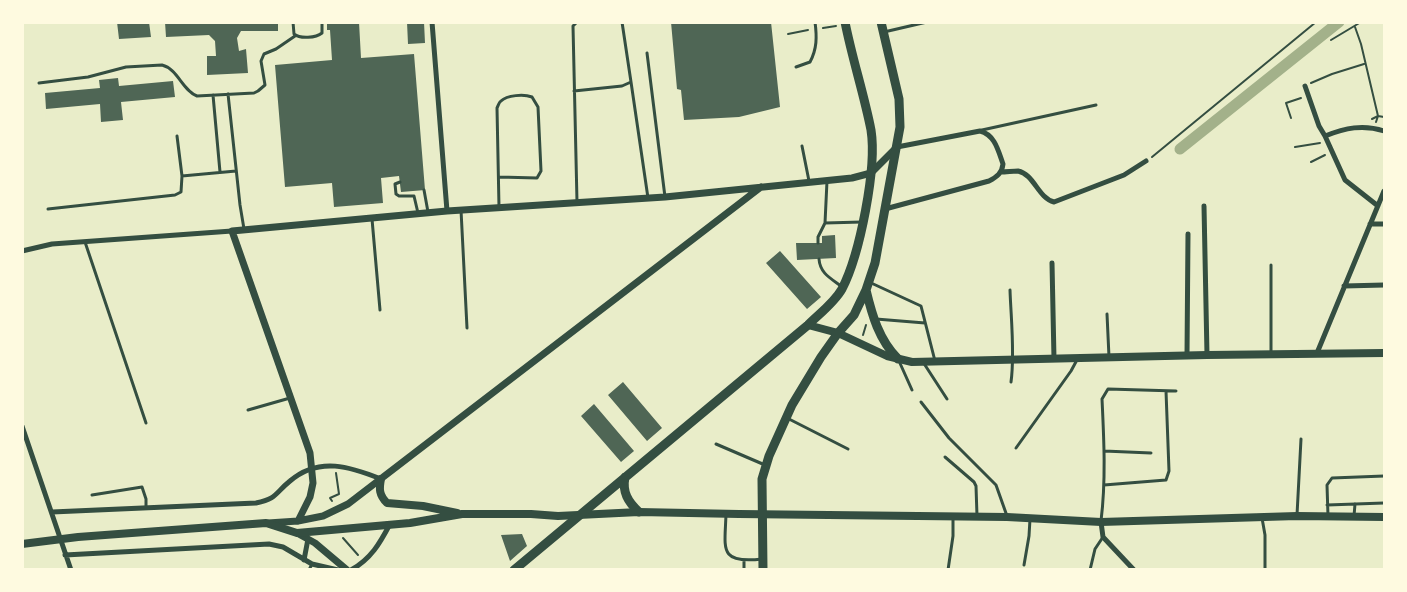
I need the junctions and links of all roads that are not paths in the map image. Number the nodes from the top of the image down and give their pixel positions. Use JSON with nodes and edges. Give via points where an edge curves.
{"nodes":[{"id":1,"x":293,"y":22,"type":"edge"},
{"id":2,"x":322,"y":22,"type":"edge"},
{"id":3,"x":432,"y":22,"type":"edge"},
{"id":4,"x":576,"y":22,"type":"edge"},
{"id":5,"x":622,"y":22,"type":"edge"},
{"id":6,"x":815,"y":22,"type":"edge"},
{"id":7,"x":845,"y":22,"type":"edge"},
{"id":8,"x":881,"y":22,"type":"edge"},
{"id":9,"x":927,"y":22,"type":"edge"},
{"id":10,"x":884,"y":33,"type":"junction"},
{"id":11,"x":294,"y":36,"type":"junction"},
{"id":12,"x":647,"y":53,"type":"dead end"},
{"id":13,"x":796,"y":67,"type":"dead end"},
{"id":14,"x":631,"y":82,"type":"junction"},
{"id":15,"x":39,"y":84,"type":"dead end"},
{"id":16,"x":1305,"y":86,"type":"road end"},
{"id":17,"x":574,"y":91,"type":"junction"},
{"id":18,"x":228,"y":94,"type":"junction"},
{"id":19,"x":213,"y":95,"type":"junction"},
{"id":20,"x":1096,"y":105,"type":"dead end"},
{"id":21,"x":980,"y":131,"type":"junction"},
{"id":22,"x":1384,"y":132,"type":"edge"},
{"id":23,"x":177,"y":136,"type":"dead end"},
{"id":24,"x":1325,"y":136,"type":"junction"},
{"id":25,"x":802,"y":146,"type":"dead end"},
{"id":26,"x":897,"y":147,"type":"junction"},
{"id":27,"x":1146,"y":162,"type":"road end"},
{"id":28,"x":236,"y":171,"type":"junction"},
{"id":29,"x":220,"y":172,"type":"junction"},
{"id":30,"x":1001,"y":172,"type":"junction"},
{"id":31,"x":871,"y":173,"type":"junction"},
{"id":32,"x":182,"y":176,"type":"junction"},
{"id":33,"x":499,"y":177,"type":"junction"},
{"id":34,"x":827,"y":180,"type":"junction"},
{"id":35,"x":400,"y":182,"type":"dead end"},
{"id":36,"x":809,"y":182,"type":"junction"},
{"id":37,"x":762,"y":187,"type":"junction"},
{"id":38,"x":424,"y":190,"type":"dead end"},
{"id":39,"x":1384,"y":191,"type":"edge"},
{"id":40,"x":665,"y":197,"type":"junction"},
{"id":41,"x":648,"y":198,"type":"junction"},
{"id":42,"x":577,"y":203,"type":"junction"},
{"id":43,"x":1204,"y":206,"type":"dead end"},
{"id":44,"x":1378,"y":206,"type":"junction"},
{"id":45,"x":48,"y":208,"type":"dead end"},
{"id":46,"x":499,"y":208,"type":"junction"},
{"id":47,"x":886,"y":208,"type":"junction"},
{"id":48,"x":461,"y":210,"type":"junction"},
{"id":49,"x":447,"y":211,"type":"junction"},
{"id":50,"x":428,"y":213,"type":"junction"},
{"id":51,"x":418,"y":214,"type":"junction"},
{"id":52,"x":372,"y":218,"type":"junction"},
{"id":53,"x":862,"y":222,"type":"junction"},
{"id":54,"x":825,"y":224,"type":"junction"},
{"id":55,"x":1370,"y":224,"type":"junction"},
{"id":56,"x":1384,"y":224,"type":"edge"},
{"id":57,"x":244,"y":229,"type":"junction"},
{"id":58,"x":232,"y":231,"type":"junction"},
{"id":59,"x":1188,"y":234,"type":"dead end"},
{"id":60,"x":85,"y":241,"type":"junction"},
{"id":61,"x":818,"y":243,"type":"dead end"},
{"id":62,"x":22,"y":252,"type":"edge"},
{"id":63,"x":819,"y":259,"type":"dead end"},
{"id":64,"x":1052,"y":263,"type":"dead end"},
{"id":65,"x":1271,"y":264,"type":"dead end"},
{"id":66,"x":1384,"y":285,"type":"edge"},
{"id":67,"x":868,"y":286,"type":"junction"},
{"id":68,"x":1344,"y":286,"type":"junction"},
{"id":69,"x":842,"y":288,"type":"junction"},
{"id":70,"x":1010,"y":290,"type":"dead end"},
{"id":71,"x":380,"y":310,"type":"dead end"},
{"id":72,"x":1107,"y":314,"type":"dead end"},
{"id":73,"x":874,"y":319,"type":"junction"},
{"id":74,"x":925,"y":323,"type":"junction"},
{"id":75,"x":808,"y":325,"type":"junction"},
{"id":76,"x":467,"y":328,"type":"dead end"},
{"id":77,"x":838,"y":333,"type":"junction"},
{"id":78,"x":1317,"y":353,"type":"junction"},
{"id":79,"x":1384,"y":353,"type":"edge"},
{"id":80,"x":1271,"y":354,"type":"junction"},
{"id":81,"x":1186,"y":355,"type":"junction"},
{"id":82,"x":1207,"y":355,"type":"junction"},
{"id":83,"x":1109,"y":357,"type":"junction"},
{"id":84,"x":1054,"y":358,"type":"junction"},
{"id":85,"x":1078,"y":358,"type":"junction"},
{"id":86,"x":898,"y":359,"type":"junction"},
{"id":87,"x":1013,"y":360,"type":"junction"},
{"id":88,"x":923,"y":362,"type":"junction"},
{"id":89,"x":936,"y":362,"type":"junction"},
{"id":90,"x":1011,"y":382,"type":"dead end"},
{"id":91,"x":912,"y":390,"type":"dead end"},
{"id":92,"x":1166,"y":390,"type":"junction"},
{"id":93,"x":1176,"y":391,"type":"dead end"},
{"id":94,"x":290,"y":398,"type":"junction"},
{"id":95,"x":947,"y":399,"type":"dead end"},
{"id":96,"x":921,"y":402,"type":"dead end"},
{"id":97,"x":248,"y":410,"type":"dead end"},
{"id":98,"x":786,"y":418,"type":"junction"},
{"id":99,"x":146,"y":423,"type":"dead end"},
{"id":100,"x":22,"y":426,"type":"edge"},
{"id":101,"x":1300,"y":439,"type":"dead end"},
{"id":102,"x":716,"y":444,"type":"dead end"},
{"id":103,"x":1016,"y":448,"type":"dead end"},
{"id":104,"x":848,"y":449,"type":"dead end"},
{"id":105,"x":1104,"y":451,"type":"junction"},
{"id":106,"x":1151,"y":453,"type":"dead end"},
{"id":107,"x":945,"y":457,"type":"dead end"},
{"id":108,"x":766,"y":466,"type":"junction"},
{"id":109,"x":312,"y":469,"type":"junction"},
{"id":110,"x":1384,"y":476,"type":"edge"},
{"id":111,"x":625,"y":477,"type":"junction"},
{"id":112,"x":381,"y":479,"type":"junction"},
{"id":113,"x":1104,"y":484,"type":"junction"},
{"id":114,"x":92,"y":495,"type":"dead end"},
{"id":115,"x":1355,"y":504,"type":"junction"},
{"id":116,"x":1384,"y":504,"type":"edge"},
{"id":117,"x":1327,"y":505,"type":"junction"},
{"id":118,"x":146,"y":507,"type":"junction"},
{"id":119,"x":52,"y":512,"type":"junction"},
{"id":120,"x":639,"y":512,"type":"junction"},
{"id":121,"x":462,"y":514,"type":"junction"},
{"id":122,"x":578,"y":514,"type":"junction"},
{"id":123,"x":726,"y":514,"type":"junction"},
{"id":124,"x":762,"y":514,"type":"junction"},
{"id":125,"x":953,"y":516,"type":"junction"},
{"id":126,"x":1297,"y":516,"type":"junction"},
{"id":127,"x":1328,"y":516,"type":"junction"},
{"id":128,"x":1354,"y":516,"type":"junction"},
{"id":129,"x":977,"y":517,"type":"junction"},
{"id":130,"x":1007,"y":517,"type":"junction"},
{"id":131,"x":1262,"y":517,"type":"junction"},
{"id":132,"x":1384,"y":517,"type":"edge"},
{"id":133,"x":1030,"y":518,"type":"junction"},
{"id":134,"x":298,"y":521,"type":"junction"},
{"id":135,"x":1101,"y":522,"type":"junction"},
{"id":136,"x":266,"y":523,"type":"junction"},
{"id":137,"x":390,"y":524,"type":"junction"},
{"id":138,"x":297,"y":533,"type":"junction"},
{"id":139,"x":1103,"y":537,"type":"junction"},
{"id":140,"x":308,"y":539,"type":"junction"},
{"id":141,"x":22,"y":544,"type":"edge"},
{"id":142,"x":65,"y":555,"type":"junction"},
{"id":143,"x":763,"y":558,"type":"junction"},
{"id":144,"x":304,"y":560,"type":"junction"},
{"id":145,"x":744,"y":561,"type":"junction"},
{"id":146,"x":1024,"y":565,"type":"dead end"},
{"id":147,"x":311,"y":567,"type":"edge"},
{"id":148,"x":71,"y":570,"type":"edge"},
{"id":149,"x":338,"y":570,"type":"edge"},
{"id":150,"x":347,"y":570,"type":"edge"},
{"id":151,"x":351,"y":570,"type":"edge"},
{"id":152,"x":514,"y":570,"type":"edge"},
{"id":153,"x":744,"y":570,"type":"edge"},
{"id":154,"x":763,"y":570,"type":"edge"},
{"id":155,"x":948,"y":570,"type":"edge"},
{"id":156,"x":1090,"y":570,"type":"edge"},
{"id":157,"x":1134,"y":570,"type":"edge"},
{"id":158,"x":1265,"y":570,"type":"edge"}],
"edges":[{"from":1,"to":11,"type":"lane"},
{"from":2,"to":11,"type":"lane","via":[[322,33],[318,36]]},
{"from":3,"to":49,"type":"street"},
{"from":4,"to":17,"type":"lane","via":[[573,26]]},
{"from":5,"to":14,"type":"lane"},
{"from":6,"to":13,"type":"lane","via":[[815,52],[810,62]]},
{"from":7,"to":31,"type":"main road","via":[[871,132]]},
{"from":8,"to":10,"type":"main road"},
{"from":9,"to":10,"type":"lane"},
{"from":10,"to":26,"type":"main road","via":[[899,99]]},
{"from":11,"to":18,"type":"lane","via":[[264,54],[261,60],[265,85],[262,88],[254,93]]},
{"from":12,"to":40,"type":"lane"},
{"from":14,"to":17,"type":"lane","via":[[622,86]]},
{"from":14,"to":41,"type":"lane"},
{"from":15,"to":19,"type":"lane","via":[[134,66],[162,65],[168,66],[191,93]]},
{"from":16,"to":24,"type":"street"},
{"from":17,"to":42,"type":"lane"},
{"from":18,"to":19,"type":"lane"},
{"from":18,"to":28,"type":"lane"},
{"from":19,"to":29,"type":"lane"},
{"from":20,"to":21,"type":"lane"},
{"from":21,"to":26,"type":"street"},
{"from":21,"to":30,"type":"street","via":[[994,140],[1003,164]]},
{"from":22,"to":24,"type":"street","via":[[1356,127],[1343,128]]},
{"from":23,"to":32,"type":"lane"},
{"from":24,"to":44,"type":"street","via":[[1345,180]]},
{"from":25,"to":36,"type":"lane"},
{"from":26,"to":31,"type":"street"},
{"from":26,"to":47,"type":"main road"},
{"from":27,"to":30,"type":"street","via":[[1124,175],[1054,202],[1043,196],[1024,174]]},
{"from":28,"to":29,"type":"lane"},
{"from":28,"to":57,"type":"lane"},
{"from":29,"to":32,"type":"lane"},
{"from":30,"to":47,"type":"street","via":[[989,181]]},
{"from":31,"to":34,"type":"street"},
{"from":31,"to":53,"type":"main road"},
{"from":32,"to":45,"type":"lane","via":[[181,192],[175,195]]},
{"from":33,"to":33,"type":"lane","via":[[537,178],[540,175],[538,107],[527,95],[506,98],[497,108]]},
{"from":33,"to":46,"type":"lane"},
{"from":34,"to":36,"type":"street"},
{"from":34,"to":54,"type":"lane"},
{"from":35,"to":51,"type":"lane","via":[[395,184],[396,194],[414,196]]},
{"from":36,"to":37,"type":"street"},
{"from":37,"to":40,"type":"street"},
{"from":37,"to":112,"type":"street"},
{"from":38,"to":50,"type":"lane"},
{"from":39,"to":44,"type":"street"},
{"from":40,"to":41,"type":"street"},
{"from":41,"to":42,"type":"street"},
{"from":42,"to":46,"type":"street"},
{"from":43,"to":82,"type":"street"},
{"from":44,"to":55,"type":"street"},
{"from":46,"to":48,"type":"street"},
{"from":47,"to":67,"type":"main road"},
{"from":48,"to":49,"type":"street"},
{"from":48,"to":76,"type":"lane"},
{"from":49,"to":50,"type":"street"},
{"from":50,"to":51,"type":"street"},
{"from":51,"to":52,"type":"street"},
{"from":52,"to":57,"type":"street"},
{"from":52,"to":71,"type":"lane"},
{"from":53,"to":54,"type":"lane"},
{"from":53,"to":69,"type":"main road","via":[[855,255]]},
{"from":54,"to":61,"type":"lane"},
{"from":55,"to":56,"type":"street"},
{"from":55,"to":68,"type":"street"},
{"from":57,"to":58,"type":"street"},
{"from":58,"to":60,"type":"street"},
{"from":58,"to":94,"type":"street"},
{"from":59,"to":81,"type":"street"},
{"from":60,"to":62,"type":"street","via":[[52,244]]},
{"from":60,"to":99,"type":"lane"},
{"from":63,"to":69,"type":"lane","via":[[825,275]]},
{"from":64,"to":84,"type":"street"},
{"from":65,"to":80,"type":"lane"},
{"from":66,"to":68,"type":"street"},
{"from":67,"to":73,"type":"main road"},
{"from":67,"to":74,"type":"lane","via":[[921,306]]},
{"from":67,"to":77,"type":"main road","via":[[854,315]]},
{"from":68,"to":78,"type":"street"},
{"from":69,"to":75,"type":"main road"},
{"from":70,"to":87,"type":"lane"},
{"from":72,"to":83,"type":"lane"},
{"from":73,"to":74,"type":"lane"},
{"from":73,"to":86,"type":"main road","via":[[889,350]]},
{"from":74,"to":89,"type":"lane"},
{"from":75,"to":77,"type":"main road"},
{"from":75,"to":111,"type":"main road"},
{"from":77,"to":86,"type":"main road"},
{"from":77,"to":98,"type":"main road"},
{"from":78,"to":79,"type":"main road"},
{"from":78,"to":80,"type":"main road"},
{"from":80,"to":82,"type":"main road"},
{"from":81,"to":82,"type":"main road"},
{"from":81,"to":83,"type":"main road"},
{"from":83,"to":85,"type":"main road"},
{"from":84,"to":85,"type":"main road"},
{"from":84,"to":87,"type":"main road"},
{"from":85,"to":103,"type":"lane"},
{"from":86,"to":88,"type":"main road"},
{"from":86,"to":91,"type":"lane"},
{"from":87,"to":89,"type":"main road"},
{"from":87,"to":90,"type":"lane"},
{"from":88,"to":89,"type":"main road"},
{"from":88,"to":95,"type":"lane"},
{"from":92,"to":93,"type":"lane"},
{"from":92,"to":105,"type":"lane","via":[[1108,388],[1102,399]]},
{"from":92,"to":113,"type":"lane","via":[[1170,471],[1166,480]]},
{"from":94,"to":97,"type":"lane"},
{"from":94,"to":109,"type":"street","via":[[310,452]]},
{"from":96,"to":130,"type":"lane","via":[[950,438],[996,485]]},
{"from":98,"to":104,"type":"lane"},
{"from":98,"to":108,"type":"main road"},
{"from":100,"to":119,"type":"street"},
{"from":101,"to":126,"type":"lane"},
{"from":102,"to":108,"type":"lane"},
{"from":105,"to":106,"type":"lane"},
{"from":105,"to":113,"type":"lane"},
{"from":107,"to":129,"type":"lane","via":[[974,482]]},
{"from":108,"to":124,"type":"main road","via":[[762,479]]},
{"from":109,"to":112,"type":"street","via":[[342,466]]},
{"from":109,"to":118,"type":"street","via":[[290,481],[272,499],[256,503]]},
{"from":109,"to":134,"type":"street","via":[[310,497]]},
{"from":110,"to":117,"type":"lane","via":[[1332,478],[1327,486]]},
{"from":111,"to":120,"type":"main road","via":[[626,496]]},
{"from":111,"to":122,"type":"main road"},
{"from":112,"to":121,"type":"main road","via":[[380,494],[388,502]]},
{"from":112,"to":134,"type":"street","via":[[348,504],[323,516]]},
{"from":113,"to":135,"type":"lane"},
{"from":114,"to":118,"type":"lane","via":[[142,487]]},
{"from":115,"to":116,"type":"lane"},
{"from":115,"to":117,"type":"lane"},
{"from":115,"to":128,"type":"lane"},
{"from":117,"to":127,"type":"lane"},
{"from":118,"to":119,"type":"street"},
{"from":119,"to":142,"type":"street"},
{"from":120,"to":122,"type":"main road"},
{"from":120,"to":123,"type":"main road"},
{"from":121,"to":122,"type":"main road"},
{"from":121,"to":137,"type":"main road"},
{"from":122,"to":152,"type":"main road"},
{"from":123,"to":124,"type":"main road"},
{"from":123,"to":145,"type":"lane","via":[[725,549],[728,555]]},
{"from":124,"to":125,"type":"main road"},
{"from":124,"to":143,"type":"main road"},
{"from":125,"to":129,"type":"main road"},
{"from":125,"to":155,"type":"lane"},
{"from":126,"to":127,"type":"main road"},
{"from":126,"to":131,"type":"main road"},
{"from":127,"to":128,"type":"main road"},
{"from":128,"to":132,"type":"main road"},
{"from":129,"to":130,"type":"main road"},
{"from":130,"to":133,"type":"main road"},
{"from":131,"to":135,"type":"main road"},
{"from":131,"to":158,"type":"lane"},
{"from":133,"to":135,"type":"main road"},
{"from":133,"to":146,"type":"lane"},
{"from":134,"to":136,"type":"street"},
{"from":135,"to":139,"type":"street"},
{"from":136,"to":138,"type":"main road"},
{"from":136,"to":141,"type":"main road"},
{"from":137,"to":138,"type":"main road"},
{"from":137,"to":151,"type":"street","via":[[379,546]]},
{"from":138,"to":140,"type":"street"},
{"from":139,"to":156,"type":"lane","via":[[1095,549]]},
{"from":139,"to":157,"type":"street"},
{"from":140,"to":144,"type":"street"},
{"from":140,"to":150,"type":"street"},
{"from":142,"to":144,"type":"street","via":[[269,544],[283,547]]},
{"from":142,"to":148,"type":"street"},
{"from":143,"to":145,"type":"lane"},
{"from":143,"to":154,"type":"main road"},
{"from":144,"to":147,"type":"street"},
{"from":145,"to":153,"type":"lane"},
{"from":147,"to":149,"type":"street"}]}
